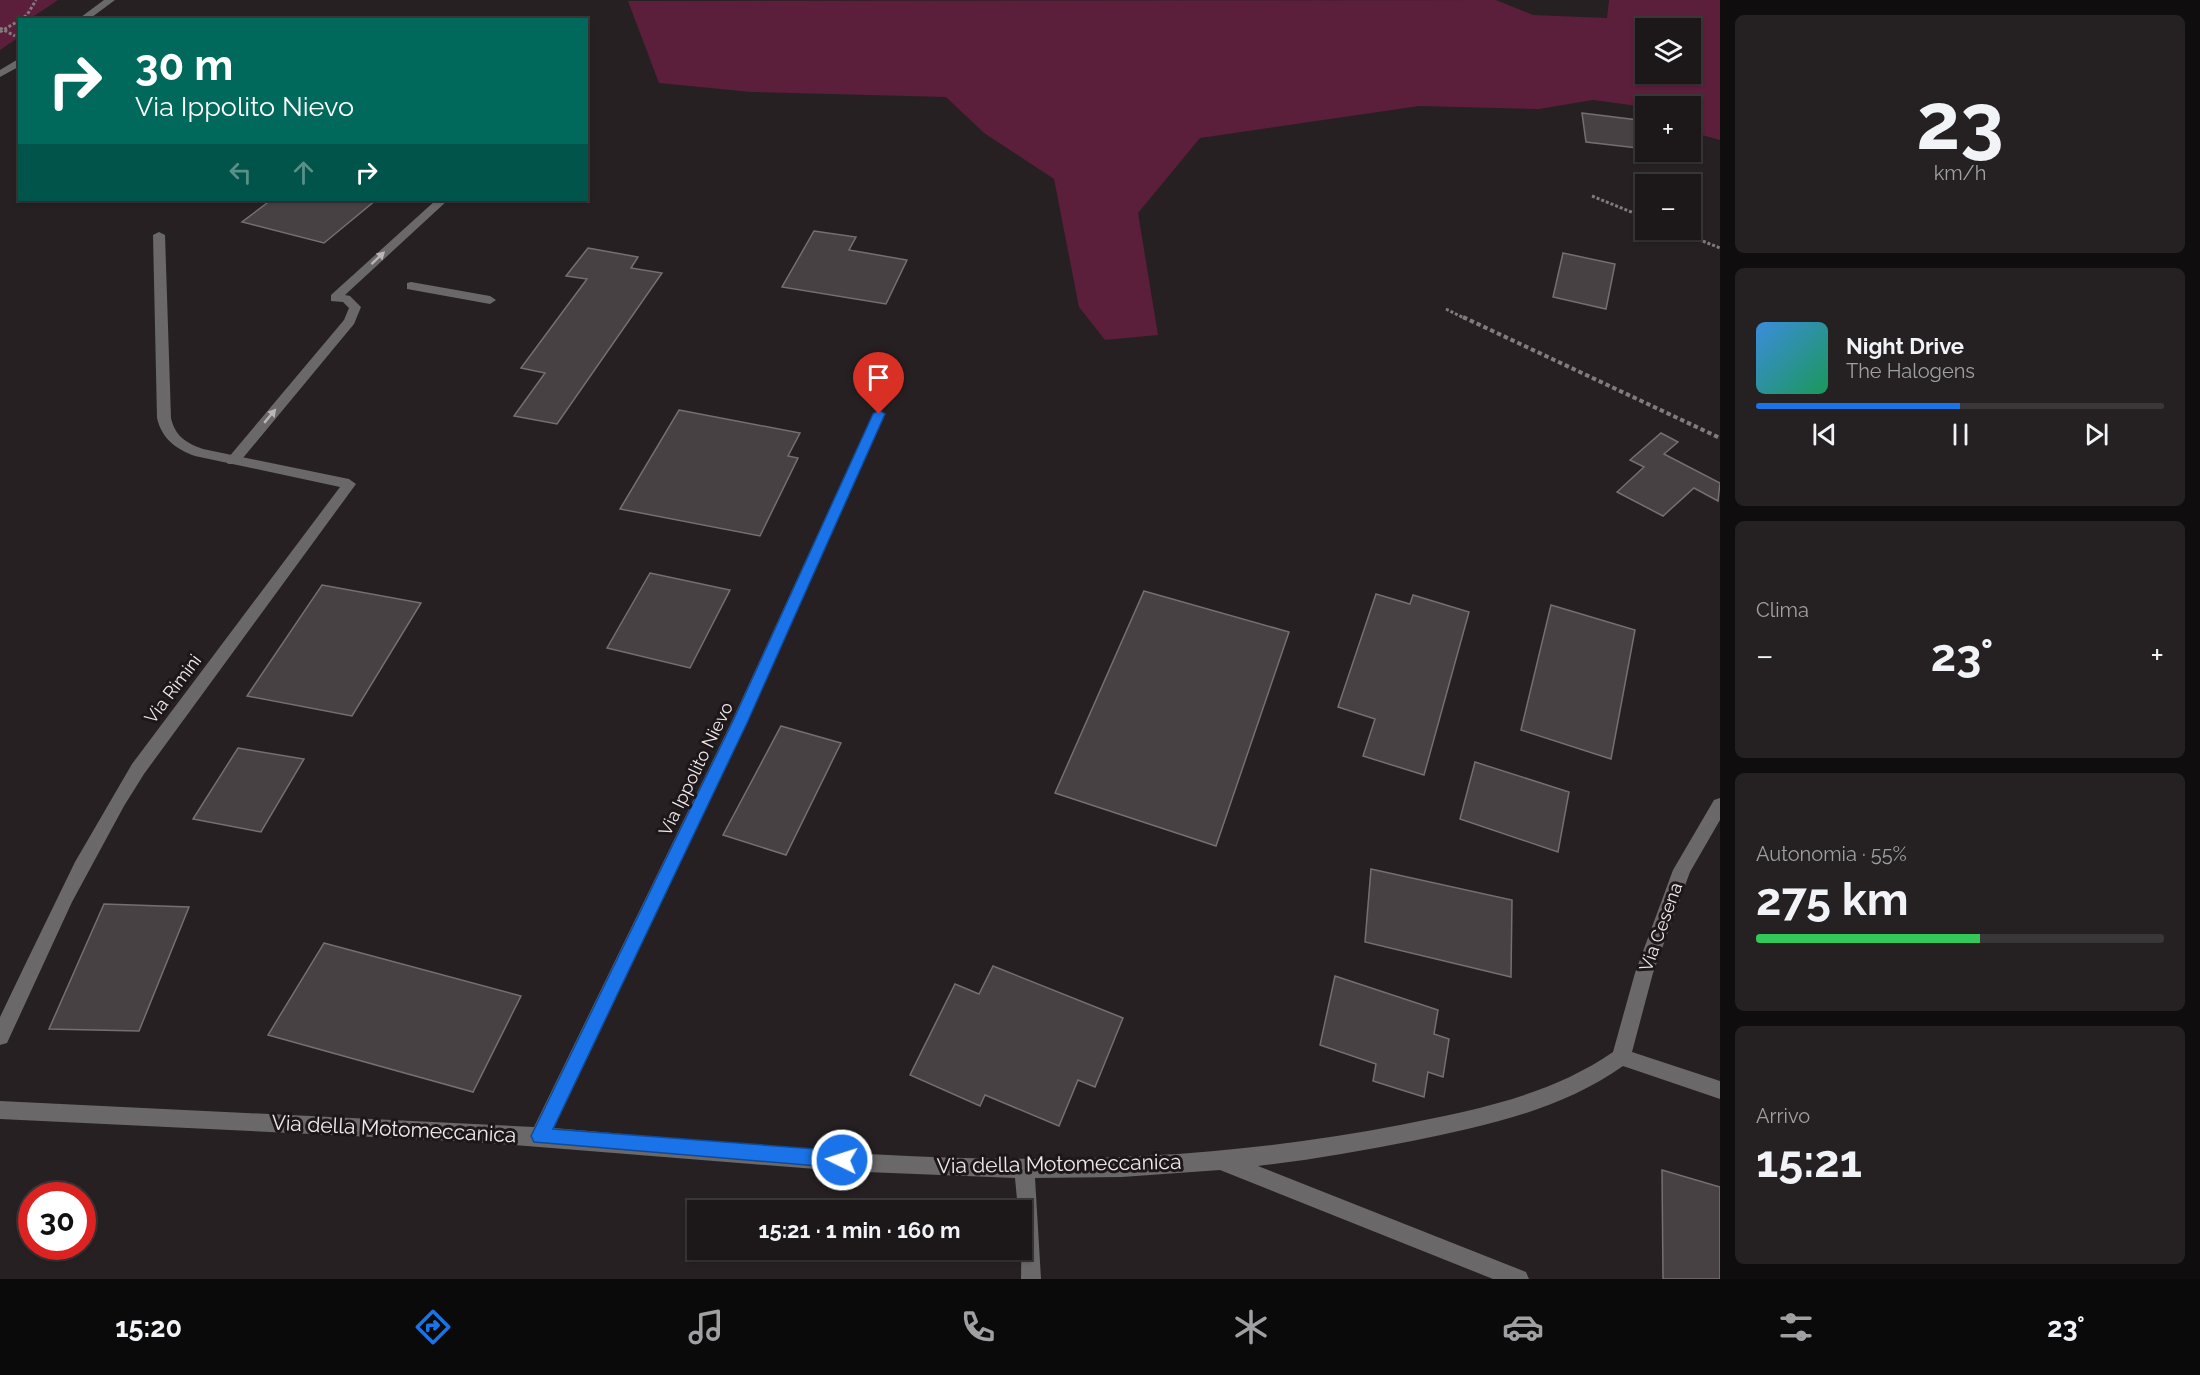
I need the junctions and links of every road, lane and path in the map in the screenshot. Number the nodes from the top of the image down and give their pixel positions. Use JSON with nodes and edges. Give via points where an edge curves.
{"nodes":[{"id":1,"x":36,"y":0,"type":"edge"},
{"id":2,"x":110,"y":0,"type":"edge"},
{"id":3,"x":23,"y":18,"type":"edge"},
{"id":4,"x":84,"y":18,"type":"edge"},
{"id":5,"x":18,"y":21,"type":"edge"},
{"id":6,"x":0,"y":28,"type":"edge"},
{"id":7,"x":4,"y":30,"type":"junction"},
{"id":8,"x":0,"y":32,"type":"edge"},
{"id":9,"x":18,"y":37,"type":"edge"},
{"id":10,"x":18,"y":62,"type":"edge"},
{"id":11,"x":0,"y":74,"type":"edge"},
{"id":12,"x":1593,"y":196,"type":"dead end"},
{"id":13,"x":441,"y":201,"type":"edge"},
{"id":14,"x":1635,"y":213,"type":"edge"},
{"id":15,"x":159,"y":235,"type":"dead end"},
{"id":16,"x":1700,"y":240,"type":"edge"},
{"id":17,"x":1720,"y":248,"type":"edge"},
{"id":18,"x":411,"y":286,"type":"dead end"},
{"id":19,"x":490,"y":300,"type":"dead end"},
{"id":20,"x":1446,"y":309,"type":"dead end"},
{"id":21,"x":879,"y":414,"type":"dead end"},
{"id":22,"x":1720,"y":438,"type":"edge"},
{"id":23,"x":233,"y":461,"type":"junction"},
{"id":24,"x":1720,"y":805,"type":"edge"},
{"id":25,"x":0,"y":1037,"type":"edge"},
{"id":26,"x":1621,"y":1057,"type":"junction"},
{"id":27,"x":1720,"y":1090,"type":"edge"},
{"id":28,"x":0,"y":1110,"type":"edge"},
{"id":29,"x":540,"y":1136,"type":"junction"},
{"id":30,"x":1219,"y":1160,"type":"junction"},
{"id":31,"x":1024,"y":1169,"type":"junction"},
{"id":32,"x":1031,"y":1279,"type":"edge"},
{"id":33,"x":1519,"y":1279,"type":"edge"}],
"edges":[{"from":1,"to":3,"type":"path"},
{"from":2,"to":4,"type":"street"},
{"from":5,"to":7,"type":"path"},
{"from":6,"to":7,"type":"path"},
{"from":7,"to":8,"type":"path"},
{"from":7,"to":9,"type":"path"},
{"from":10,"to":11,"type":"street"},
{"from":12,"to":14,"type":"path"},
{"from":23,"to":13,"type":"street","one_way":true,"via":[[350,321],[356,307],[346,299],[335,298]]},
{"from":15,"to":23,"type":"street","name":"Via Rimini","via":[[165,424],[170,435],[185,448]]},
{"from":16,"to":17,"type":"path"},
{"from":18,"to":19,"type":"street"},
{"from":20,"to":22,"type":"path"},
{"from":21,"to":29,"type":"street","name":"Via Ippolito Nievo","via":[[739,723]]},
{"from":23,"to":25,"type":"street","name":"Via Rimini","via":[[349,484],[138,769],[107,817]]},
{"from":24,"to":26,"type":"street","name":"Via Cesena","via":[[1682,870],[1644,973]]},
{"from":26,"to":27,"type":"street"},
{"from":26,"to":30,"type":"street","name":"Via della Motomeccanica","via":[[1591,1077],[1546,1097],[1469,1120],[1348,1146]]},
{"from":28,"to":29,"type":"street","name":"Via della Motomeccanica"},
{"from":29,"to":31,"type":"street","name":"Via della Motomeccanica","via":[[936,1167]]},
{"from":30,"to":31,"type":"street","name":"Via della Motomeccanica"},
{"from":30,"to":33,"type":"street","name":"Via della Motomeccanica"},
{"from":31,"to":32,"type":"street"}]}
